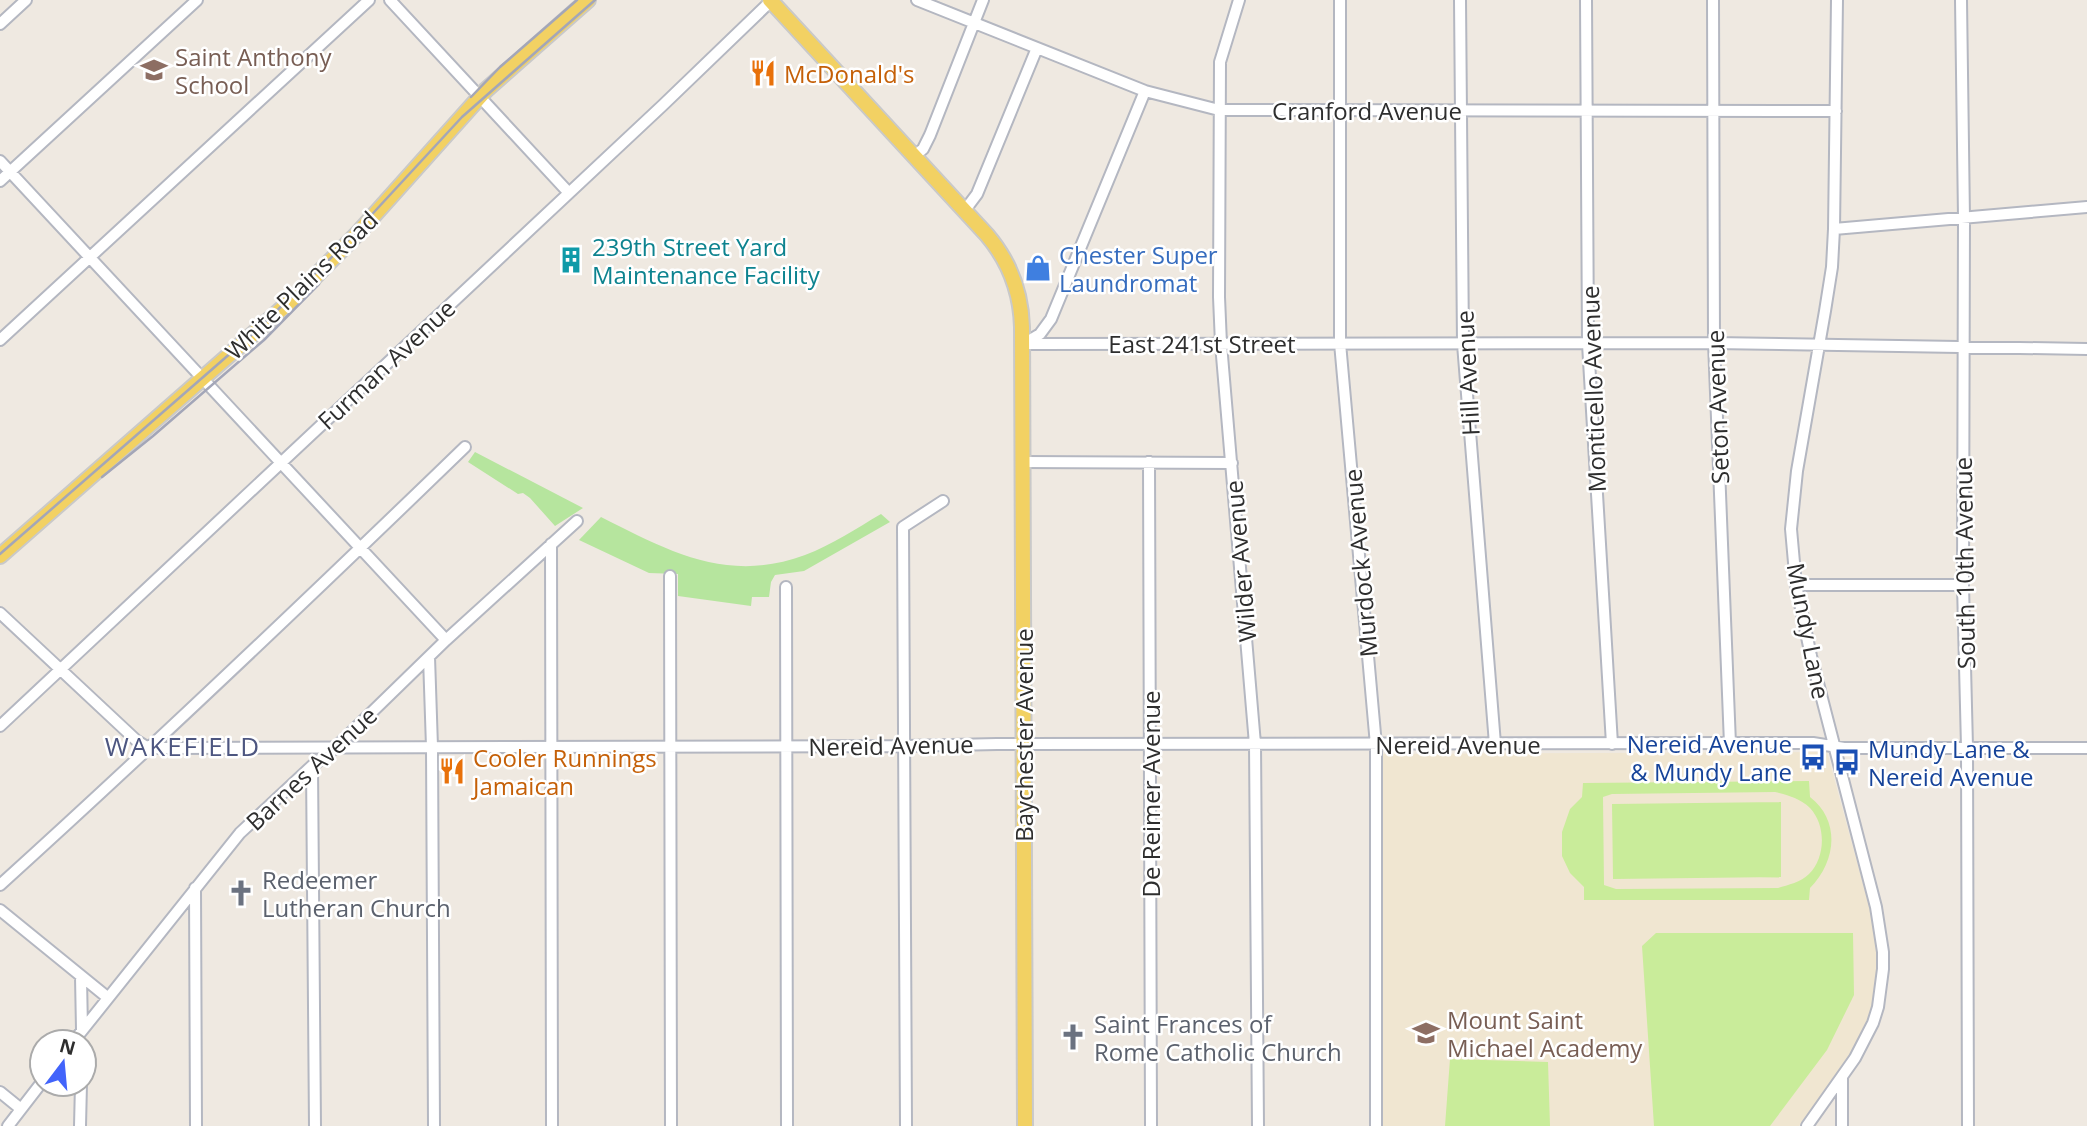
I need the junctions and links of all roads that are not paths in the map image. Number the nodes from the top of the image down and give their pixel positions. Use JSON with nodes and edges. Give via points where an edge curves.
{"nodes":[{"id":1,"x":26,"y":0,"type":"edge"},
{"id":2,"x":197,"y":0,"type":"edge"},
{"id":3,"x":369,"y":0,"type":"edge"},
{"id":4,"x":390,"y":0,"type":"edge"},
{"id":5,"x":588,"y":0,"type":"edge"},
{"id":6,"x":917,"y":0,"type":"edge"},
{"id":7,"x":983,"y":0,"type":"edge"},
{"id":8,"x":1340,"y":0,"type":"edge"},
{"id":9,"x":1460,"y":0,"type":"edge"},
{"id":10,"x":1586,"y":0,"type":"edge"},
{"id":11,"x":1713,"y":0,"type":"edge"},
{"id":12,"x":1837,"y":0,"type":"edge"},
{"id":13,"x":1961,"y":0,"type":"edge"},
{"id":14,"x":770,"y":1,"type":"edge"},
{"id":15,"x":1226,"y":1,"type":"edge"},
{"id":16,"x":1238,"y":3,"type":"edge"},
{"id":17,"x":974,"y":22,"type":"junction"},
{"id":18,"x":0,"y":24,"type":"edge"},
{"id":19,"x":1037,"y":48,"type":"junction"},
{"id":20,"x":1145,"y":91,"type":"junction"},
{"id":21,"x":479,"y":97,"type":"junction"},
{"id":22,"x":1713,"y":109,"type":"junction"},
{"id":23,"x":1219,"y":110,"type":"junction"},
{"id":24,"x":1340,"y":110,"type":"junction"},
{"id":25,"x":1461,"y":110,"type":"junction"},
{"id":26,"x":1587,"y":110,"type":"junction"},
{"id":27,"x":1836,"y":111,"type":"junction"},
{"id":28,"x":914,"y":156,"type":"junction"},
{"id":29,"x":0,"y":161,"type":"edge"},
{"id":30,"x":10,"y":172,"type":"junction"},
{"id":31,"x":0,"y":181,"type":"edge"},
{"id":32,"x":569,"y":193,"type":"junction"},
{"id":33,"x":2087,"y":207,"type":"edge"},
{"id":34,"x":965,"y":210,"type":"junction"},
{"id":35,"x":1964,"y":219,"type":"junction"},
{"id":36,"x":1834,"y":229,"type":"junction"},
{"id":37,"x":89,"y":258,"type":"junction"},
{"id":38,"x":0,"y":340,"type":"edge"},
{"id":39,"x":1340,"y":343,"type":"junction"},
{"id":40,"x":1022,"y":344,"type":"junction"},
{"id":41,"x":1221,"y":344,"type":"junction"},
{"id":42,"x":1463,"y":344,"type":"junction"},
{"id":43,"x":1588,"y":344,"type":"junction"},
{"id":44,"x":1714,"y":344,"type":"junction"},
{"id":45,"x":1819,"y":344,"type":"junction"},
{"id":46,"x":1963,"y":348,"type":"junction"},
{"id":47,"x":2087,"y":348,"type":"edge"},
{"id":48,"x":202,"y":379,"type":"junction"},
{"id":49,"x":465,"y":447,"type":"dead end"},
{"id":50,"x":1022,"y":462,"type":"junction"},
{"id":51,"x":1149,"y":462,"type":"junction"},
{"id":52,"x":281,"y":463,"type":"junction"},
{"id":53,"x":1232,"y":463,"type":"junction"},
{"id":54,"x":943,"y":501,"type":"dead end"},
{"id":55,"x":577,"y":521,"type":"dead end"},
{"id":56,"x":551,"y":544,"type":"junction"},
{"id":57,"x":360,"y":549,"type":"junction"},
{"id":58,"x":0,"y":556,"type":"edge"},
{"id":59,"x":670,"y":576,"type":"dead end"},
{"id":60,"x":1796,"y":585,"type":"junction"},
{"id":61,"x":1963,"y":585,"type":"junction"},
{"id":62,"x":786,"y":587,"type":"dead end"},
{"id":63,"x":0,"y":613,"type":"edge"},
{"id":64,"x":446,"y":640,"type":"junction"},
{"id":65,"x":429,"y":657,"type":"junction"},
{"id":66,"x":61,"y":670,"type":"junction"},
{"id":67,"x":0,"y":726,"type":"edge"},
{"id":68,"x":1024,"y":744,"type":"junction"},
{"id":69,"x":1150,"y":744,"type":"junction"},
{"id":70,"x":1255,"y":744,"type":"junction"},
{"id":71,"x":1495,"y":744,"type":"junction"},
{"id":72,"x":1612,"y":744,"type":"junction"},
{"id":73,"x":1730,"y":744,"type":"junction"},
{"id":74,"x":1376,"y":745,"type":"junction"},
{"id":75,"x":786,"y":746,"type":"junction"},
{"id":76,"x":905,"y":746,"type":"junction"},
{"id":77,"x":1834,"y":746,"type":"junction"},
{"id":78,"x":150,"y":747,"type":"junction"},
{"id":79,"x":432,"y":747,"type":"junction"},
{"id":80,"x":551,"y":747,"type":"junction"},
{"id":81,"x":669,"y":747,"type":"junction"},
{"id":82,"x":1967,"y":747,"type":"junction"},
{"id":83,"x":335,"y":748,"type":"junction"},
{"id":84,"x":2087,"y":748,"type":"edge"},
{"id":85,"x":312,"y":766,"type":"junction"},
{"id":86,"x":0,"y":885,"type":"edge"},
{"id":87,"x":195,"y":888,"type":"junction"},
{"id":88,"x":0,"y":911,"type":"edge"},
{"id":89,"x":81,"y":977,"type":"junction"},
{"id":90,"x":107,"y":997,"type":"junction"},
{"id":91,"x":82,"y":1028,"type":"edge"},
{"id":92,"x":84,"y":1028,"type":"edge"},
{"id":93,"x":1842,"y":1078,"type":"junction"},
{"id":94,"x":0,"y":1092,"type":"edge"},
{"id":95,"x":30,"y":1098,"type":"edge"},
{"id":96,"x":80,"y":1098,"type":"edge"},
{"id":97,"x":21,"y":1109,"type":"junction"},
{"id":98,"x":8,"y":1126,"type":"edge"},
{"id":99,"x":79,"y":1126,"type":"edge"},
{"id":100,"x":196,"y":1126,"type":"edge"},
{"id":101,"x":314,"y":1126,"type":"edge"},
{"id":102,"x":434,"y":1126,"type":"edge"},
{"id":103,"x":552,"y":1126,"type":"edge"},
{"id":104,"x":671,"y":1126,"type":"edge"},
{"id":105,"x":788,"y":1126,"type":"edge"},
{"id":106,"x":906,"y":1126,"type":"edge"},
{"id":107,"x":1025,"y":1126,"type":"edge"},
{"id":108,"x":1151,"y":1126,"type":"edge"},
{"id":109,"x":1258,"y":1126,"type":"edge"},
{"id":110,"x":1376,"y":1126,"type":"edge"},
{"id":111,"x":1807,"y":1126,"type":"edge"},
{"id":112,"x":1842,"y":1126,"type":"edge"},
{"id":113,"x":1968,"y":1126,"type":"edge"}],
"edges":[{"from":1,"to":18,"type":"street"},
{"from":2,"to":30,"type":"street"},
{"from":3,"to":37,"type":"street"},
{"from":4,"to":21,"type":"street"},
{"from":5,"to":21,"type":"main road","name":"White Plains Road"},
{"from":6,"to":17,"type":"street","name":"Cranford Avenue"},
{"from":7,"to":17,"type":"street"},
{"from":8,"to":24,"type":"street","name":"Murdock Avenue"},
{"from":9,"to":25,"type":"street","name":"Hill Avenue"},
{"from":10,"to":26,"type":"street","name":"Monticello Avenue"},
{"from":11,"to":22,"type":"street","name":"Seton Avenue"},
{"from":12,"to":27,"type":"street","name":"Mundy Lane"},
{"from":13,"to":35,"type":"street","name":"South 10th Avenue"},
{"from":14,"to":28,"type":"main road"},
{"from":14,"to":32,"type":"street","name":"Furman Avenue"},
{"from":15,"to":16,"type":"street"},
{"from":16,"to":23,"type":"street","name":"Wilder Avenue","via":[[1220,62]]},
{"from":17,"to":19,"type":"street","name":"Cranford Avenue"},
{"from":17,"to":28,"type":"street","via":[[928,138]]},
{"from":19,"to":20,"type":"street","name":"Cranford Avenue"},
{"from":19,"to":34,"type":"street","via":[[977,194]]},
{"from":20,"to":23,"type":"street","name":"Cranford Avenue"},
{"from":20,"to":40,"type":"street","via":[[1051,320],[1040,334]]},
{"from":21,"to":32,"type":"street"},
{"from":21,"to":48,"type":"main road","name":"White Plains Road","via":[[333,260]]},
{"from":22,"to":26,"type":"street","name":"Cranford Avenue"},
{"from":22,"to":27,"type":"street","name":"Cranford Avenue"},
{"from":22,"to":44,"type":"street","name":"Seton Avenue"},
{"from":23,"to":24,"type":"street","name":"Cranford Avenue"},
{"from":23,"to":41,"type":"street","name":"Wilder Avenue"},
{"from":24,"to":25,"type":"street","name":"Cranford Avenue"},
{"from":24,"to":39,"type":"street","name":"Murdock Avenue"},
{"from":25,"to":26,"type":"street","name":"Cranford Avenue"},
{"from":25,"to":42,"type":"street","name":"Hill Avenue"},
{"from":26,"to":43,"type":"street","name":"Monticello Avenue"},
{"from":27,"to":36,"type":"street","name":"Mundy Lane"},
{"from":28,"to":34,"type":"main road"},
{"from":29,"to":30,"type":"street"},
{"from":30,"to":31,"type":"street"},
{"from":30,"to":37,"type":"street"},
{"from":32,"to":52,"type":"street","name":"Furman Avenue"},
{"from":33,"to":35,"type":"street"},
{"from":34,"to":40,"type":"main road","via":[[994,242],[1009,268],[1021,304]]},
{"from":35,"to":36,"type":"street"},
{"from":35,"to":46,"type":"street","name":"South 10th Avenue"},
{"from":36,"to":45,"type":"street","name":"Mundy Lane"},
{"from":37,"to":38,"type":"street"},
{"from":37,"to":48,"type":"street"},
{"from":39,"to":41,"type":"street","name":"East 241st Street"},
{"from":39,"to":42,"type":"street","name":"East 241st Street"},
{"from":39,"to":74,"type":"street","name":"Murdock Avenue"},
{"from":40,"to":41,"type":"street","name":"East 241st Street"},
{"from":40,"to":50,"type":"main road","name":"Baychester Avenue"},
{"from":41,"to":53,"type":"street","name":"Wilder Avenue"},
{"from":42,"to":43,"type":"street","name":"East 241st Street"},
{"from":42,"to":71,"type":"street","name":"Hill Avenue"},
{"from":43,"to":44,"type":"street","name":"East 241st Street"},
{"from":43,"to":72,"type":"street","name":"Monticello Avenue"},
{"from":44,"to":45,"type":"street","name":"East 241st Street"},
{"from":44,"to":73,"type":"street","name":"Seton Avenue"},
{"from":45,"to":46,"type":"street","name":"East 241st Street"},
{"from":45,"to":60,"type":"street","name":"Mundy Lane","via":[[1792,507]]},
{"from":46,"to":47,"type":"street","name":"East 241st Street"},
{"from":46,"to":61,"type":"street","name":"South 10th Avenue"},
{"from":48,"to":52,"type":"street"},
{"from":48,"to":58,"type":"main road","name":"White Plains Road"},
{"from":49,"to":57,"type":"street"},
{"from":50,"to":51,"type":"street"},
{"from":50,"to":68,"type":"main road","name":"Baychester Avenue"},
{"from":51,"to":53,"type":"street"},
{"from":51,"to":69,"type":"street","name":"De Reimer Avenue"},
{"from":52,"to":57,"type":"street"},
{"from":52,"to":66,"type":"street","name":"Furman Avenue"},
{"from":53,"to":70,"type":"street","name":"Wilder Avenue"},
{"from":54,"to":76,"type":"street","via":[[903,527]]},
{"from":55,"to":56,"type":"street","name":"Barnes Avenue"},
{"from":56,"to":64,"type":"street","name":"Barnes Avenue"},
{"from":56,"to":80,"type":"street"},
{"from":57,"to":64,"type":"street"},
{"from":57,"to":78,"type":"street"},
{"from":59,"to":81,"type":"street"},
{"from":60,"to":61,"type":"street"},
{"from":60,"to":77,"type":"street","name":"Mundy Lane"},
{"from":61,"to":82,"type":"street","name":"South 10th Avenue"},
{"from":62,"to":75,"type":"street"},
{"from":63,"to":66,"type":"street"},
{"from":64,"to":65,"type":"street","name":"Barnes Avenue"},
{"from":65,"to":79,"type":"street"},
{"from":65,"to":83,"type":"street","name":"Barnes Avenue"},
{"from":66,"to":67,"type":"street","name":"Furman Avenue"},
{"from":66,"to":78,"type":"street","via":[[137,741]]},
{"from":68,"to":69,"type":"street","name":"Nereid Avenue"},
{"from":68,"to":76,"type":"street","name":"Nereid Avenue"},
{"from":68,"to":107,"type":"main road","name":"Baychester Avenue"},
{"from":69,"to":70,"type":"street","name":"Nereid Avenue"},
{"from":69,"to":108,"type":"street","name":"De Reimer Avenue"},
{"from":70,"to":74,"type":"street","name":"Nereid Avenue"},
{"from":70,"to":109,"type":"street","name":"Wilder Avenue"},
{"from":71,"to":72,"type":"street","name":"Nereid Avenue"},
{"from":71,"to":74,"type":"street","name":"Nereid Avenue"},
{"from":72,"to":73,"type":"street","name":"Nereid Avenue"},
{"from":73,"to":77,"type":"street","name":"Nereid Avenue"},
{"from":74,"to":110,"type":"street","name":"Murdock Avenue"},
{"from":75,"to":76,"type":"street","name":"Nereid Avenue"},
{"from":75,"to":81,"type":"street","name":"Nereid Avenue"},
{"from":75,"to":105,"type":"street"},
{"from":76,"to":106,"type":"street"},
{"from":77,"to":82,"type":"street","name":"Nereid Avenue"},
{"from":77,"to":93,"type":"street","name":"Mundy Lane","via":[[1876,907],[1883,952],[1873,1023]]},
{"from":78,"to":83,"type":"street","name":"Nereid Avenue"},
{"from":78,"to":86,"type":"street"},
{"from":79,"to":80,"type":"street","name":"Nereid Avenue"},
{"from":79,"to":83,"type":"street","name":"Nereid Avenue"},
{"from":79,"to":102,"type":"street"},
{"from":80,"to":81,"type":"street","name":"Nereid Avenue"},
{"from":80,"to":103,"type":"street"},
{"from":81,"to":104,"type":"street"},
{"from":82,"to":84,"type":"street","name":"Nereid Avenue"},
{"from":82,"to":113,"type":"street","name":"South 10th Avenue"},
{"from":83,"to":85,"type":"street","name":"Barnes Avenue"},
{"from":85,"to":87,"type":"street","name":"Barnes Avenue","via":[[240,833]]},
{"from":85,"to":101,"type":"street"},
{"from":87,"to":90,"type":"street","name":"Barnes Avenue"},
{"from":87,"to":100,"type":"street"},
{"from":88,"to":89,"type":"street"},
{"from":89,"to":90,"type":"street"},
{"from":89,"to":91,"type":"street"},
{"from":90,"to":92,"type":"street","name":"Barnes Avenue"},
{"from":93,"to":111,"type":"street","name":"Mundy Lane"},
{"from":93,"to":112,"type":"street"},
{"from":94,"to":97,"type":"street"},
{"from":95,"to":97,"type":"street"},
{"from":96,"to":99,"type":"street"},
{"from":97,"to":98,"type":"street"}]}
